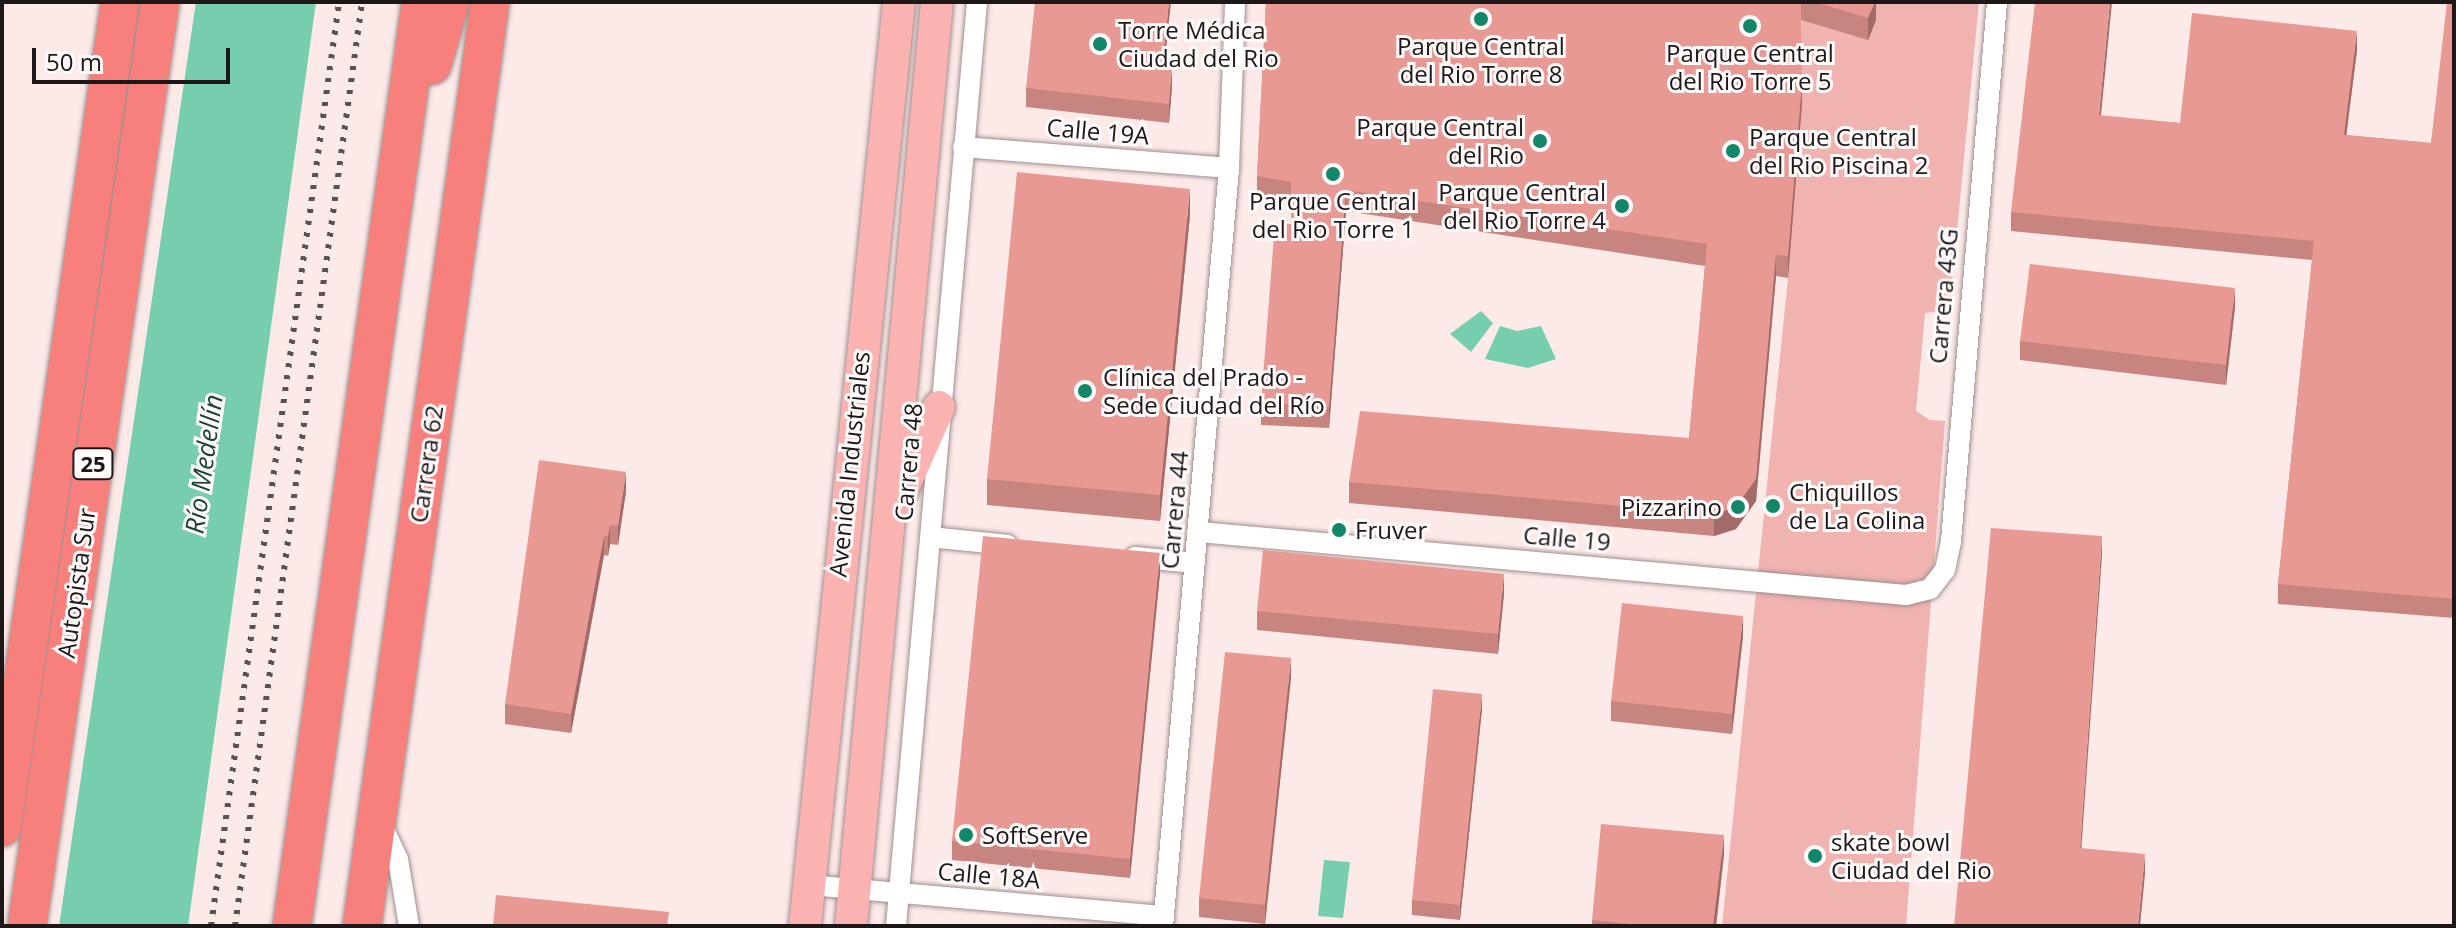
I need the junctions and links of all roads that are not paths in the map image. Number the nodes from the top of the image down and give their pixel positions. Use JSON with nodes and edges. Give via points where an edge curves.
{"nodes":[{"id":1,"x":120,"y":2,"type":"edge"},
{"id":2,"x":160,"y":2,"type":"edge"},
{"id":3,"x":421,"y":2,"type":"edge"},
{"id":4,"x":450,"y":2,"type":"edge"},
{"id":5,"x":490,"y":2,"type":"edge"},
{"id":6,"x":899,"y":2,"type":"edge"},
{"id":7,"x":937,"y":2,"type":"edge"},
{"id":8,"x":977,"y":2,"type":"edge"},
{"id":9,"x":1235,"y":2,"type":"edge"},
{"id":10,"x":1997,"y":2,"type":"edge"},
{"id":11,"x":963,"y":147,"type":"junction"},
{"id":12,"x":1229,"y":168,"type":"junction"},
{"id":13,"x":390,"y":218,"type":"junction"},
{"id":14,"x":939,"y":407,"type":"junction"},
{"id":15,"x":885,"y":528,"type":"junction"},
{"id":16,"x":1199,"y":532,"type":"junction"},
{"id":17,"x":940,"y":538,"type":"dead end"},
{"id":18,"x":1036,"y":547,"type":"edge"},
{"id":19,"x":1115,"y":555,"type":"edge"},
{"id":20,"x":1195,"y":563,"type":"junction"},
{"id":21,"x":1930,"y":589,"type":"joint"},
{"id":22,"x":377,"y":814,"type":"junction"},
{"id":23,"x":2,"y":827,"type":"edge"},
{"id":24,"x":809,"y":885,"type":"junction"},
{"id":25,"x":854,"y":889,"type":"junction"},
{"id":26,"x":899,"y":893,"type":"junction"},
{"id":27,"x":1163,"y":921,"type":"edge"},
{"id":28,"x":27,"y":926,"type":"edge"},
{"id":29,"x":292,"y":926,"type":"edge"},
{"id":30,"x":362,"y":926,"type":"edge"},
{"id":31,"x":409,"y":926,"type":"edge"},
{"id":32,"x":805,"y":926,"type":"edge"},
{"id":33,"x":851,"y":926,"type":"edge"},
{"id":34,"x":896,"y":926,"type":"edge"}],
"edges":[{"from":1,"to":23,"type":"highway","name":"Autopista Sur","number":"25"},
{"from":2,"to":28,"type":"highway","name":"Autopista Sur","number":"25"},
{"from":3,"to":13,"type":"highway"},
{"from":4,"to":13,"type":"highway"},
{"from":5,"to":22,"type":"highway","name":"Carrera 62"},
{"from":6,"to":24,"type":"main road","name":"Avenida Industriales"},
{"from":7,"to":15,"type":"main road","name":"Avenida Industriales"},
{"from":8,"to":11,"type":"street","name":"Carrera 48"},
{"from":9,"to":12,"type":"street","name":"Carrera 44"},
{"from":10,"to":21,"type":"street","name":"Carrera 43G","via":[[1951,541],[1945,570]]},
{"from":11,"to":12,"type":"street","name":"Calle 19A"},
{"from":11,"to":14,"type":"street","name":"Carrera 48"},
{"from":12,"to":16,"type":"street","name":"Carrera 44"},
{"from":13,"to":29,"type":"highway"},
{"from":14,"to":15,"type":"main road"},
{"from":14,"to":26,"type":"street","name":"Carrera 48"},
{"from":15,"to":25,"type":"main road","name":"Avenida Industriales"},
{"from":16,"to":20,"type":"street","name":"Carrera 44"},
{"from":16,"to":21,"type":"street","name":"Calle 19","via":[[1906,595]]},
{"from":17,"to":18,"type":"street"},
{"from":19,"to":20,"type":"street"},
{"from":20,"to":27,"type":"street","name":"Carrera 44"},
{"from":22,"to":30,"type":"highway","name":"Carrera 62"},
{"from":22,"to":31,"type":"street","via":[[398,859]]},
{"from":24,"to":25,"type":"street","name":"Calle 18A"},
{"from":24,"to":32,"type":"main road","name":"Avenida Industriales"},
{"from":25,"to":26,"type":"street","name":"Calle 18A"},
{"from":25,"to":33,"type":"main road","name":"Avenida Industriales"},
{"from":26,"to":27,"type":"street","name":"Calle 18A"},
{"from":26,"to":34,"type":"street","name":"Carrera 48"}]}
